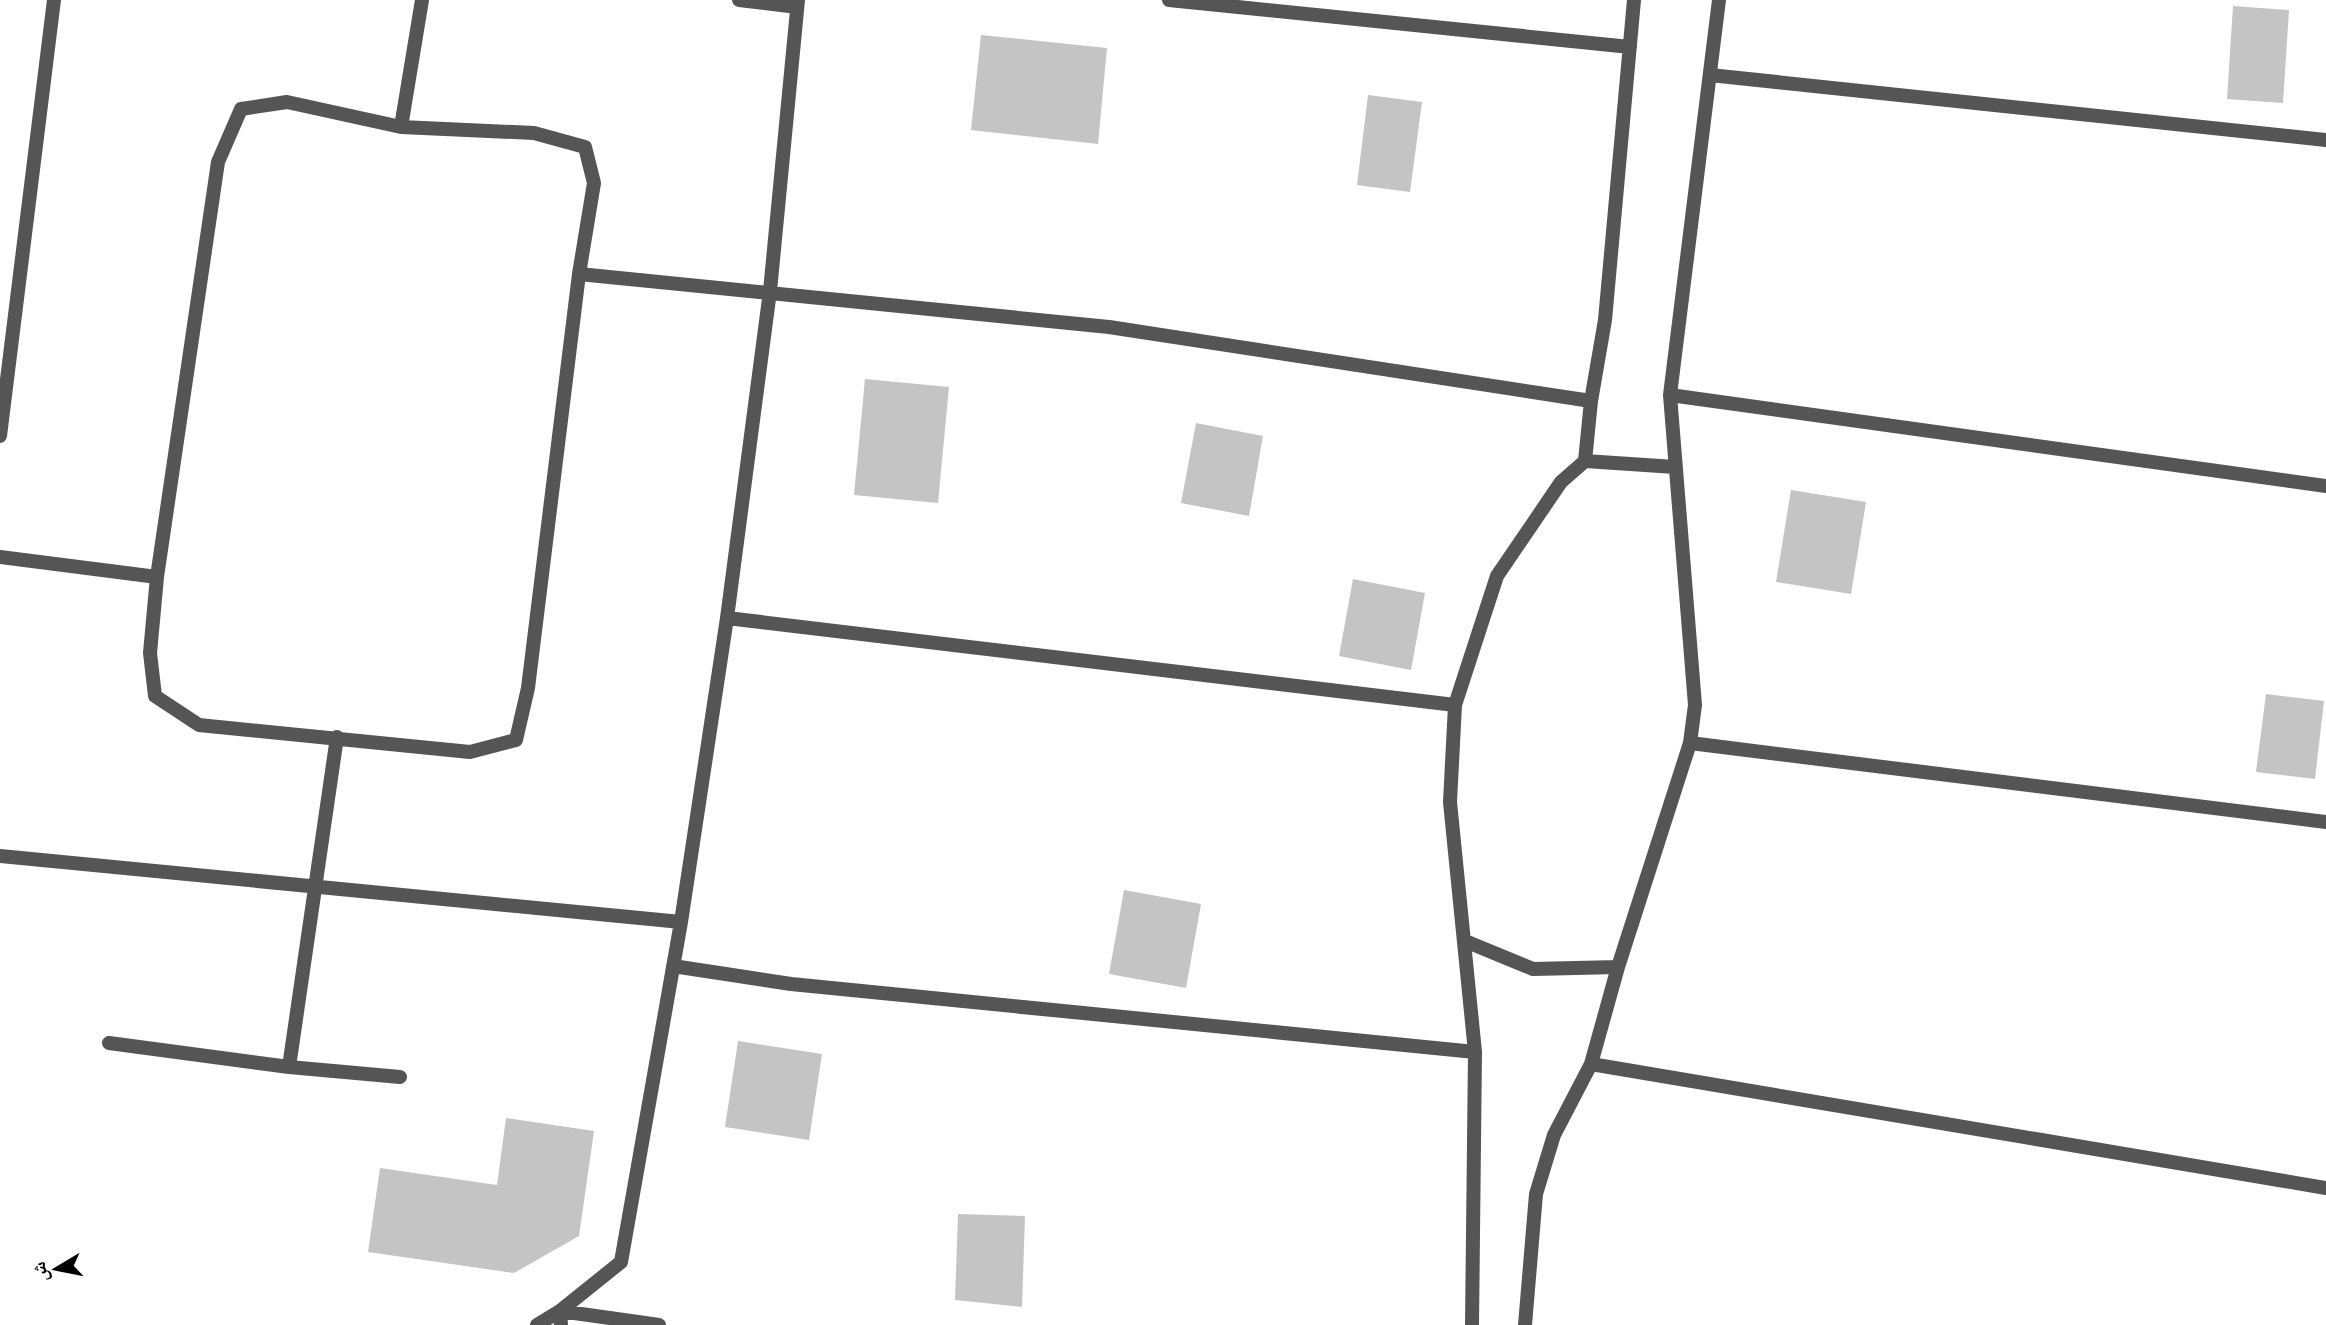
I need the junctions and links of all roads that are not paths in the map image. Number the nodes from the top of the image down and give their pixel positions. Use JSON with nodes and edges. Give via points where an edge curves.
{"nodes":[{"id":1,"x":54,"y":0,"type":"edge"},
{"id":2,"x":422,"y":0,"type":"edge"},
{"id":3,"x":739,"y":0,"type":"edge"},
{"id":4,"x":1169,"y":0,"type":"edge"},
{"id":5,"x":1634,"y":0,"type":"edge"},
{"id":6,"x":1719,"y":0,"type":"edge"},
{"id":7,"x":798,"y":4,"type":"edge"},
{"id":8,"x":1630,"y":47,"type":"junction"},
{"id":9,"x":1710,"y":75,"type":"junction"},
{"id":10,"x":401,"y":127,"type":"junction"},
{"id":11,"x":2326,"y":140,"type":"edge"},
{"id":12,"x":579,"y":274,"type":"junction"},
{"id":13,"x":770,"y":292,"type":"junction"},
{"id":14,"x":1670,"y":395,"type":"junction"},
{"id":15,"x":1591,"y":401,"type":"junction"},
{"id":16,"x":0,"y":436,"type":"edge"},
{"id":17,"x":1585,"y":461,"type":"junction"},
{"id":18,"x":1675,"y":467,"type":"junction"},
{"id":19,"x":2326,"y":486,"type":"edge"},
{"id":20,"x":0,"y":557,"type":"edge"},
{"id":21,"x":157,"y":577,"type":"junction"},
{"id":22,"x":727,"y":618,"type":"junction"},
{"id":23,"x":1455,"y":705,"type":"junction"},
{"id":24,"x":337,"y":737,"type":"junction"},
{"id":25,"x":1690,"y":743,"type":"junction"},
{"id":26,"x":2326,"y":822,"type":"edge"},
{"id":27,"x":0,"y":856,"type":"edge"},
{"id":28,"x":314,"y":886,"type":"junction"},
{"id":29,"x":681,"y":922,"type":"junction"},
{"id":30,"x":1465,"y":941,"type":"junction"},
{"id":31,"x":673,"y":966,"type":"junction"},
{"id":32,"x":1618,"y":967,"type":"junction"},
{"id":33,"x":109,"y":1043,"type":"dead end"},
{"id":34,"x":1475,"y":1052,"type":"junction"},
{"id":35,"x":1591,"y":1064,"type":"junction"},
{"id":36,"x":289,"y":1067,"type":"junction"},
{"id":37,"x":400,"y":1077,"type":"dead end"},
{"id":38,"x":2326,"y":1188,"type":"edge"},
{"id":39,"x":560,"y":1318,"type":"edge"},
{"id":40,"x":537,"y":1325,"type":"edge"},
{"id":41,"x":659,"y":1325,"type":"edge"},
{"id":42,"x":1472,"y":1325,"type":"edge"},
{"id":43,"x":1525,"y":1325,"type":"edge"}],
"edges":[{"from":1,"to":16,"type":"street"},
{"from":2,"to":10,"type":"street"},
{"from":3,"to":7,"type":"street"},
{"from":4,"to":8,"type":"street"},
{"from":5,"to":8,"type":"street"},
{"from":6,"to":9,"type":"street"},
{"from":7,"to":13,"type":"street"},
{"from":8,"to":15,"type":"street","via":[[1605,320]]},
{"from":9,"to":11,"type":"street"},
{"from":9,"to":14,"type":"street"},
{"from":10,"to":12,"type":"street","via":[[534,133],[584,147],[594,183]]},
{"from":10,"to":21,"type":"street","via":[[288,102],[241,108],[218,162]]},
{"from":12,"to":13,"type":"street"},
{"from":12,"to":24,"type":"street","via":[[528,688],[516,740],[470,752]]},
{"from":13,"to":15,"type":"street","via":[[1109,327]]},
{"from":13,"to":22,"type":"street"},
{"from":14,"to":18,"type":"street"},
{"from":14,"to":19,"type":"street"},
{"from":15,"to":17,"type":"street"},
{"from":17,"to":18,"type":"street"},
{"from":17,"to":23,"type":"street","via":[[1561,482],[1497,576]]},
{"from":18,"to":25,"type":"street","via":[[1695,705]]},
{"from":20,"to":21,"type":"street"},
{"from":21,"to":24,"type":"street","via":[[150,653],[155,696],[199,725]]},
{"from":22,"to":23,"type":"street"},
{"from":22,"to":29,"type":"street"},
{"from":23,"to":30,"type":"street","via":[[1450,802]]},
{"from":24,"to":28,"type":"street"},
{"from":25,"to":26,"type":"street"},
{"from":25,"to":32,"type":"street"},
{"from":27,"to":28,"type":"street"},
{"from":28,"to":29,"type":"street"},
{"from":28,"to":36,"type":"street"},
{"from":29,"to":31,"type":"street"},
{"from":30,"to":32,"type":"street","via":[[1533,969]]},
{"from":30,"to":34,"type":"street"},
{"from":31,"to":34,"type":"street","via":[[791,984]]},
{"from":31,"to":39,"type":"street","via":[[621,1262]]},
{"from":32,"to":35,"type":"street"},
{"from":33,"to":36,"type":"street"},
{"from":34,"to":42,"type":"street"},
{"from":35,"to":38,"type":"street"},
{"from":35,"to":43,"type":"street","via":[[1554,1135],[1536,1194]]},
{"from":36,"to":37,"type":"street"},
{"from":39,"to":40,"type":"street"},
{"from":39,"to":41,"type":"street"}]}
